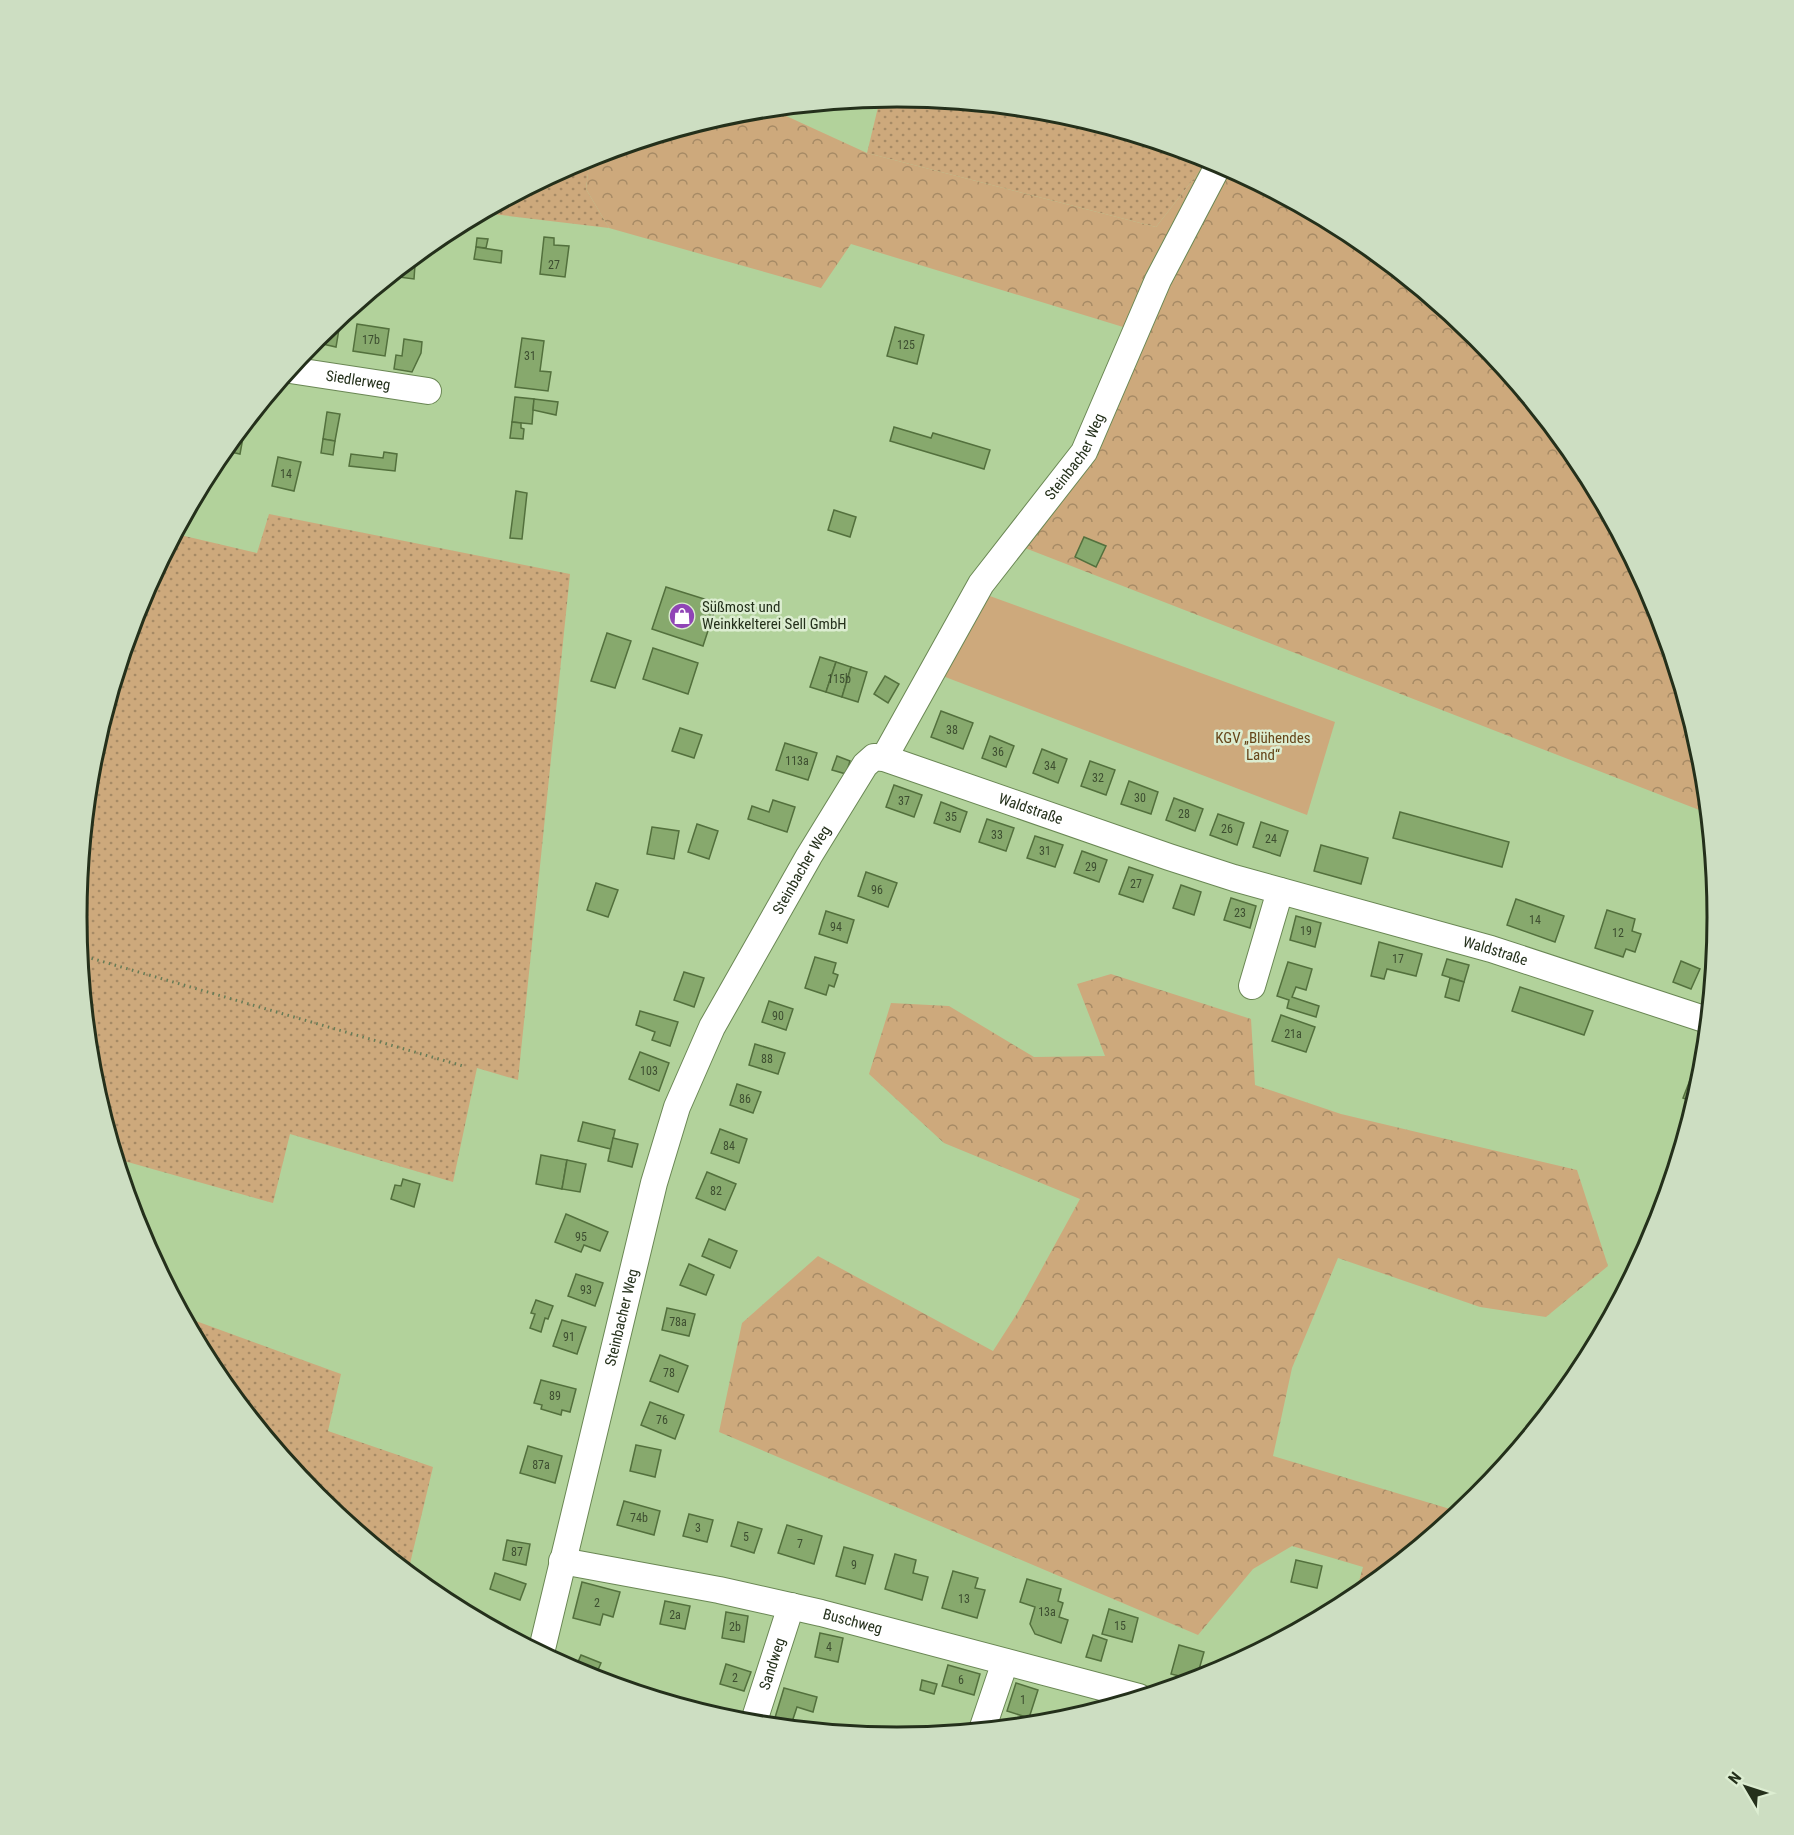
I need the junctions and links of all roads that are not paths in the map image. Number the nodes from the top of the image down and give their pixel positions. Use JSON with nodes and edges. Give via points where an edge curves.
{"nodes":[{"id":1,"x":1215,"y":172,"type":"edge"},
{"id":2,"x":299,"y":371,"type":"edge"},
{"id":3,"x":428,"y":391,"type":"dead end"},
{"id":4,"x":884,"y":758,"type":"junction"},
{"id":5,"x":1280,"y":891,"type":"junction"},
{"id":6,"x":1252,"y":986,"type":"dead end"},
{"id":7,"x":1700,"y":1018,"type":"edge"},
{"id":8,"x":562,"y":1561,"type":"junction"},
{"id":9,"x":791,"y":1606,"type":"junction"},
{"id":10,"x":543,"y":1646,"type":"edge"},
{"id":11,"x":1005,"y":1662,"type":"junction"},
{"id":12,"x":1127,"y":1694,"type":"edge"},
{"id":13,"x":756,"y":1715,"type":"edge"},
{"id":14,"x":984,"y":1723,"type":"edge"}],
"edges":[{"from":1,"to":4,"type":"street","name":"Steinbacher Weg","via":[[1158,280],[1084,452],[981,584]]},
{"from":2,"to":3,"type":"street","name":"Siedlerweg"},
{"from":4,"to":5,"type":"street","name":"Waldstraße","via":[[1169,857]]},
{"from":4,"to":8,"type":"street","name":"Steinbacher Weg","via":[[874,757],[865,765],[809,856],[712,1027],[678,1107],[654,1183]]},
{"from":5,"to":6,"type":"street"},
{"from":5,"to":7,"type":"street","name":"Waldstraße","via":[[1502,952]]},
{"from":8,"to":9,"type":"street","name":"Buschweg"},
{"from":8,"to":10,"type":"street","name":"Steinbacher Weg"},
{"from":9,"to":11,"type":"street","name":"Buschweg"},
{"from":9,"to":13,"type":"street","name":"Sandweg"},
{"from":11,"to":12,"type":"street","name":"Buschweg"},
{"from":11,"to":14,"type":"street"}]}
